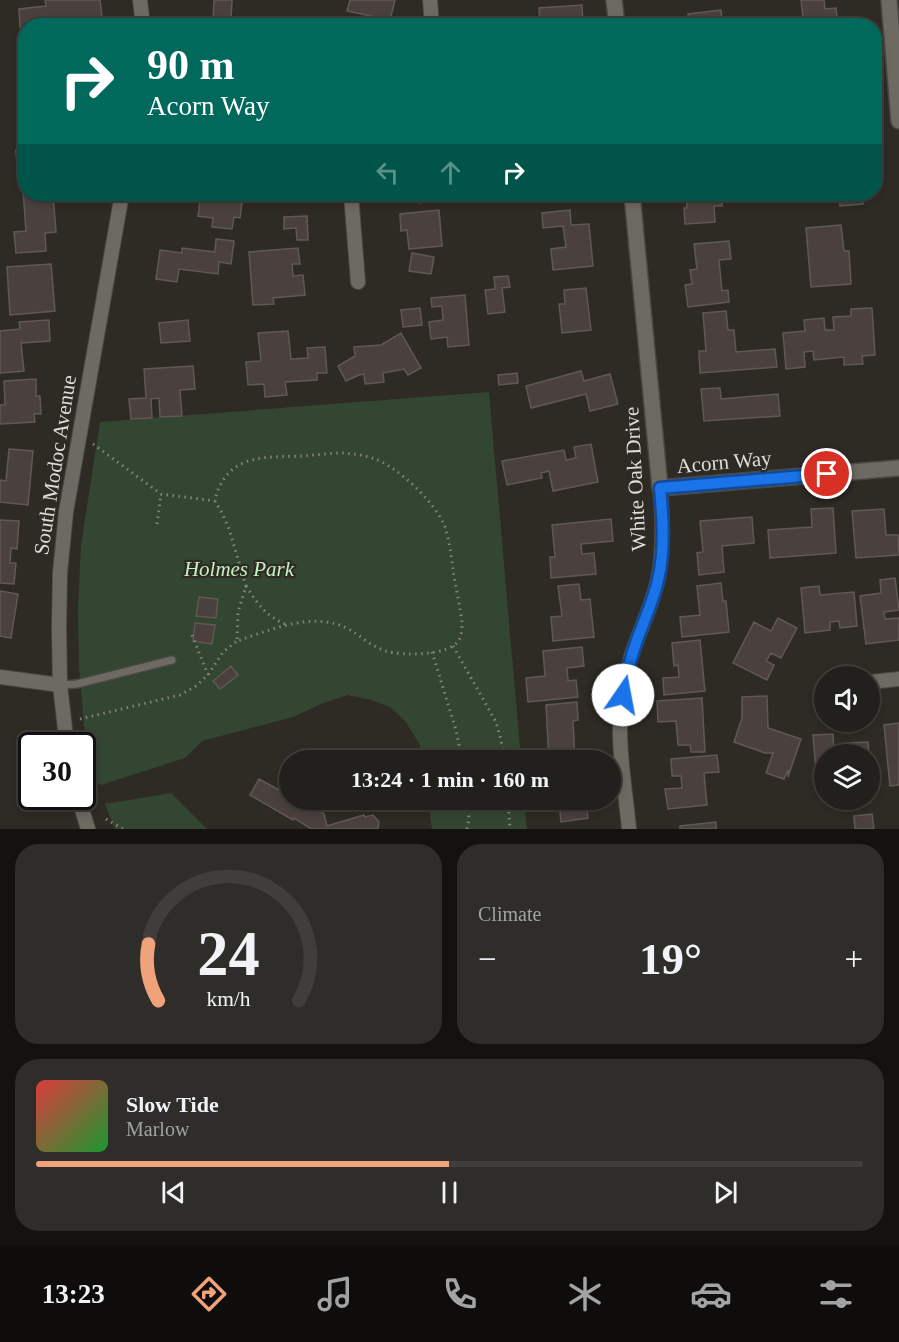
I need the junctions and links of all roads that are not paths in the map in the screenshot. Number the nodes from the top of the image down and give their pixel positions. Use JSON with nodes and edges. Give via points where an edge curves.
{"nodes":[{"id":1,"x":140,"y":0,"type":"edge"},
{"id":2,"x":430,"y":0,"type":"edge"},
{"id":3,"x":614,"y":0,"type":"edge"},
{"id":4,"x":889,"y":0,"type":"edge"},
{"id":5,"x":142,"y":18,"type":"edge"},
{"id":6,"x":431,"y":18,"type":"edge"},
{"id":7,"x":616,"y":18,"type":"edge"},
{"id":8,"x":899,"y":121,"type":"edge"},
{"id":9,"x":121,"y":201,"type":"edge"},
{"id":10,"x":352,"y":201,"type":"edge"},
{"id":11,"x":633,"y":201,"type":"edge"},
{"id":12,"x":358,"y":282,"type":"dead end"},
{"id":13,"x":899,"y":468,"type":"edge"},
{"id":14,"x":660,"y":488,"type":"junction"},
{"id":15,"x":172,"y":660,"type":"dead end"},
{"id":16,"x":0,"y":677,"type":"edge"},
{"id":17,"x":899,"y":680,"type":"edge"},
{"id":18,"x":880,"y":681,"type":"edge"},
{"id":19,"x":60,"y":684,"type":"junction"},
{"id":20,"x":65,"y":732,"type":"edge"},
{"id":21,"x":82,"y":810,"type":"edge"},
{"id":22,"x":88,"y":829,"type":"edge"},
{"id":23,"x":629,"y":829,"type":"edge"}],
"edges":[{"from":1,"to":5,"type":"street"},
{"from":2,"to":6,"type":"street"},
{"from":3,"to":7,"type":"street"},
{"from":4,"to":8,"type":"street"},
{"from":9,"to":19,"type":"street","name":"South Modoc Avenue","via":[[66,512],[60,573]]},
{"from":10,"to":12,"type":"street"},
{"from":11,"to":14,"type":"street","name":"White Oak Drive"},
{"from":13,"to":14,"type":"street","name":"Acorn Way"},
{"from":14,"to":23,"type":"street","name":"White Oak Drive","via":[[663,541],[658,579],[631,658],[620,718]]},
{"from":15,"to":19,"type":"lane","via":[[77,684]]},
{"from":16,"to":19,"type":"street"},
{"from":17,"to":18,"type":"street"},
{"from":19,"to":20,"type":"street","name":"South Modoc Avenue"},
{"from":21,"to":22,"type":"street"}]}
